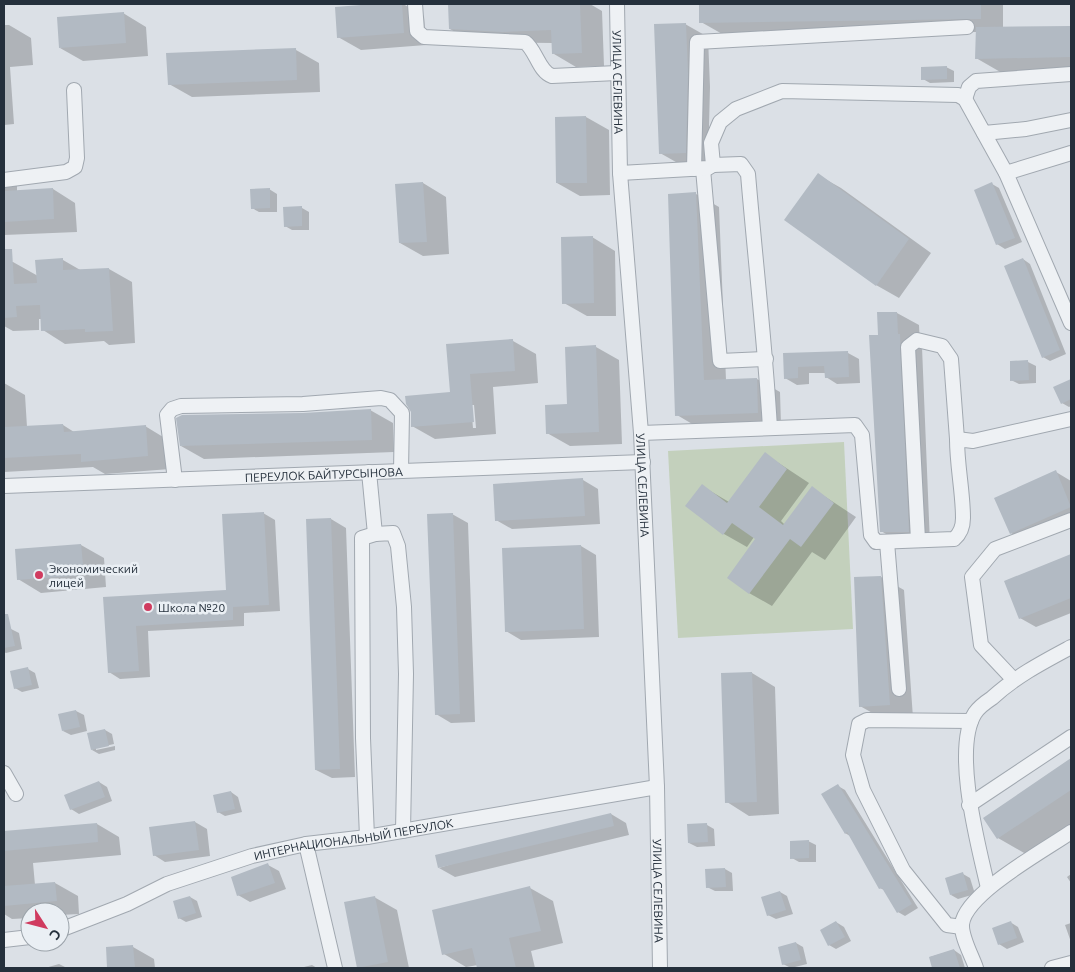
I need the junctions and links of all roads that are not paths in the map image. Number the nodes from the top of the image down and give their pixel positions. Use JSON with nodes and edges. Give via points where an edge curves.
{"nodes":[{"id":1,"x":415,"y":4,"type":"edge"},
{"id":2,"x":617,"y":4,"type":"edge"},
{"id":3,"x":967,"y":27,"type":"dead end"},
{"id":4,"x":617,"y":73,"type":"junction"},
{"id":5,"x":1071,"y":74,"type":"edge"},
{"id":6,"x":74,"y":90,"type":"dead end"},
{"id":7,"x":965,"y":99,"type":"junction"},
{"id":8,"x":1071,"y":120,"type":"edge"},
{"id":9,"x":984,"y":133,"type":"junction"},
{"id":10,"x":1071,"y":153,"type":"edge"},
{"id":11,"x":704,"y":167,"type":"junction"},
{"id":12,"x":620,"y":173,"type":"junction"},
{"id":13,"x":1006,"y":173,"type":"junction"},
{"id":14,"x":4,"y":180,"type":"edge"},
{"id":15,"x":1071,"y":323,"type":"edge"},
{"id":16,"x":766,"y":360,"type":"junction"},
{"id":17,"x":1071,"y":419,"type":"edge"},
{"id":18,"x":770,"y":428,"type":"junction"},
{"id":19,"x":641,"y":433,"type":"junction"},
{"id":20,"x":957,"y":439,"type":"junction"},
{"id":21,"x":643,"y":462,"type":"junction"},
{"id":22,"x":401,"y":471,"type":"junction"},
{"id":23,"x":369,"y":472,"type":"junction"},
{"id":24,"x":175,"y":480,"type":"junction"},
{"id":25,"x":4,"y":486,"type":"edge"},
{"id":26,"x":1071,"y":520,"type":"edge"},
{"id":27,"x":375,"y":534,"type":"junction"},
{"id":28,"x":918,"y":540,"type":"junction"},
{"id":29,"x":887,"y":542,"type":"junction"},
{"id":30,"x":1071,"y":647,"type":"edge"},
{"id":31,"x":1013,"y":679,"type":"junction"},
{"id":32,"x":899,"y":689,"type":"dead end"},
{"id":33,"x":971,"y":721,"type":"junction"},
{"id":34,"x":1071,"y":738,"type":"edge"},
{"id":35,"x":4,"y":773,"type":"edge"},
{"id":36,"x":657,"y":786,"type":"junction"},
{"id":37,"x":16,"y":794,"type":"dead end"},
{"id":38,"x":969,"y":805,"type":"junction"},
{"id":39,"x":403,"y":831,"type":"junction"},
{"id":40,"x":1071,"y":832,"type":"edge"},
{"id":41,"x":367,"y":837,"type":"junction"},
{"id":42,"x":306,"y":844,"type":"junction"},
{"id":43,"x":988,"y":888,"type":"junction"},
{"id":44,"x":70,"y":926,"type":"edge"},
{"id":45,"x":962,"y":927,"type":"junction"},
{"id":46,"x":20,"y":938,"type":"edge"},
{"id":47,"x":4,"y":940,"type":"edge"},
{"id":48,"x":1071,"y":963,"type":"edge"},
{"id":49,"x":334,"y":968,"type":"edge"},
{"id":50,"x":660,"y":968,"type":"edge"},
{"id":51,"x":976,"y":968,"type":"edge"},
{"id":52,"x":1052,"y":968,"type":"edge"}],
"edges":[{"from":1,"to":4,"type":"street","via":[[416,31],[424,37],[525,42],[546,73],[552,76]]},
{"from":2,"to":4,"type":"street","name":"УЛИЦА СЕЛЕВИНА"},
{"from":3,"to":11,"type":"street","via":[[697,42]]},
{"from":4,"to":12,"type":"street","name":"УЛИЦА СЕЛЕВИНА"},
{"from":5,"to":7,"type":"street","via":[[976,81],[969,87]]},
{"from":6,"to":14,"type":"street","via":[[75,167],[66,172]]},
{"from":7,"to":9,"type":"street"},
{"from":7,"to":11,"type":"street","via":[[954,94],[782,91],[736,109],[720,122]]},
{"from":8,"to":9,"type":"street"},
{"from":9,"to":13,"type":"street"},
{"from":10,"to":13,"type":"street"},
{"from":11,"to":12,"type":"street"},
{"from":11,"to":16,"type":"street","via":[[741,164],[748,174]]},
{"from":11,"to":16,"type":"street","via":[[720,360]]},
{"from":12,"to":19,"type":"street","name":"УЛИЦА СЕЛЕВИНА"},
{"from":13,"to":15,"type":"street"},
{"from":16,"to":18,"type":"street"},
{"from":17,"to":20,"type":"street","via":[[973,441]]},
{"from":18,"to":19,"type":"street"},
{"from":18,"to":29,"type":"street","via":[[855,425],[862,434],[871,535],[876,542]]},
{"from":19,"to":21,"type":"street","name":"УЛИЦА СЕЛЕВИНА"},
{"from":20,"to":28,"type":"street","via":[[963,519],[960,531],[954,539]]},
{"from":20,"to":28,"type":"street","via":[[951,359],[942,346],[917,340],[908,347]]},
{"from":21,"to":22,"type":"street","name":"ПЕРЕУЛОК БАЙТУРСЫНОВА"},
{"from":21,"to":36,"type":"street","name":"УЛИЦА СЕЛЕВИНА"},
{"from":22,"to":23,"type":"street","name":"ПЕРЕУЛОК БАЙТУРСЫНОВА"},
{"from":22,"to":24,"type":"street","via":[[402,412],[390,400],[381,398],[303,404],[181,406],[172,409],[167,414]]},
{"from":23,"to":24,"type":"street","name":"ПЕРЕУЛОК БАЙТУРСЫНОВА"},
{"from":23,"to":27,"type":"street"},
{"from":24,"to":25,"type":"street","name":"ПЕРЕУЛОК БАЙТУРСЫНОВА"},
{"from":26,"to":31,"type":"street","via":[[995,549],[972,577],[981,645]]},
{"from":27,"to":39,"type":"street","via":[[394,534],[404,607]]},
{"from":27,"to":41,"type":"street","via":[[362,538]]},
{"from":28,"to":29,"type":"street"},
{"from":29,"to":32,"type":"street"},
{"from":30,"to":31,"type":"street"},
{"from":31,"to":33,"type":"street","via":[[976,711]]},
{"from":33,"to":38,"type":"street","via":[[966,743]]},
{"from":33,"to":45,"type":"street","via":[[866,720],[858,724],[853,755],[863,790],[904,870],[947,925]]},
{"from":34,"to":38,"type":"street"},
{"from":35,"to":37,"type":"street"},
{"from":36,"to":39,"type":"street","name":"ИНТЕРНАЦИОНАЛЬНЫЙ ПЕРЕУЛОК"},
{"from":36,"to":50,"type":"street","name":"УЛИЦА СЕЛЕВИНА"},
{"from":38,"to":43,"type":"street"},
{"from":39,"to":41,"type":"street","name":"ИНТЕРНАЦИОНАЛЬНЫЙ ПЕРЕУЛОК"},
{"from":40,"to":43,"type":"street"},
{"from":41,"to":42,"type":"street","name":"ИНТЕРНАЦИОНАЛЬНЫЙ ПЕРЕУЛОК"},
{"from":42,"to":44,"type":"street","name":"ИНТЕРНАЦИОНАЛЬНЫЙ ПЕРЕУЛОК","via":[[252,856],[167,884]]},
{"from":42,"to":49,"type":"street"},
{"from":43,"to":45,"type":"street","via":[[964,913]]},
{"from":45,"to":51,"type":"street"},
{"from":46,"to":47,"type":"street"},
{"from":48,"to":52,"type":"street"}]}
